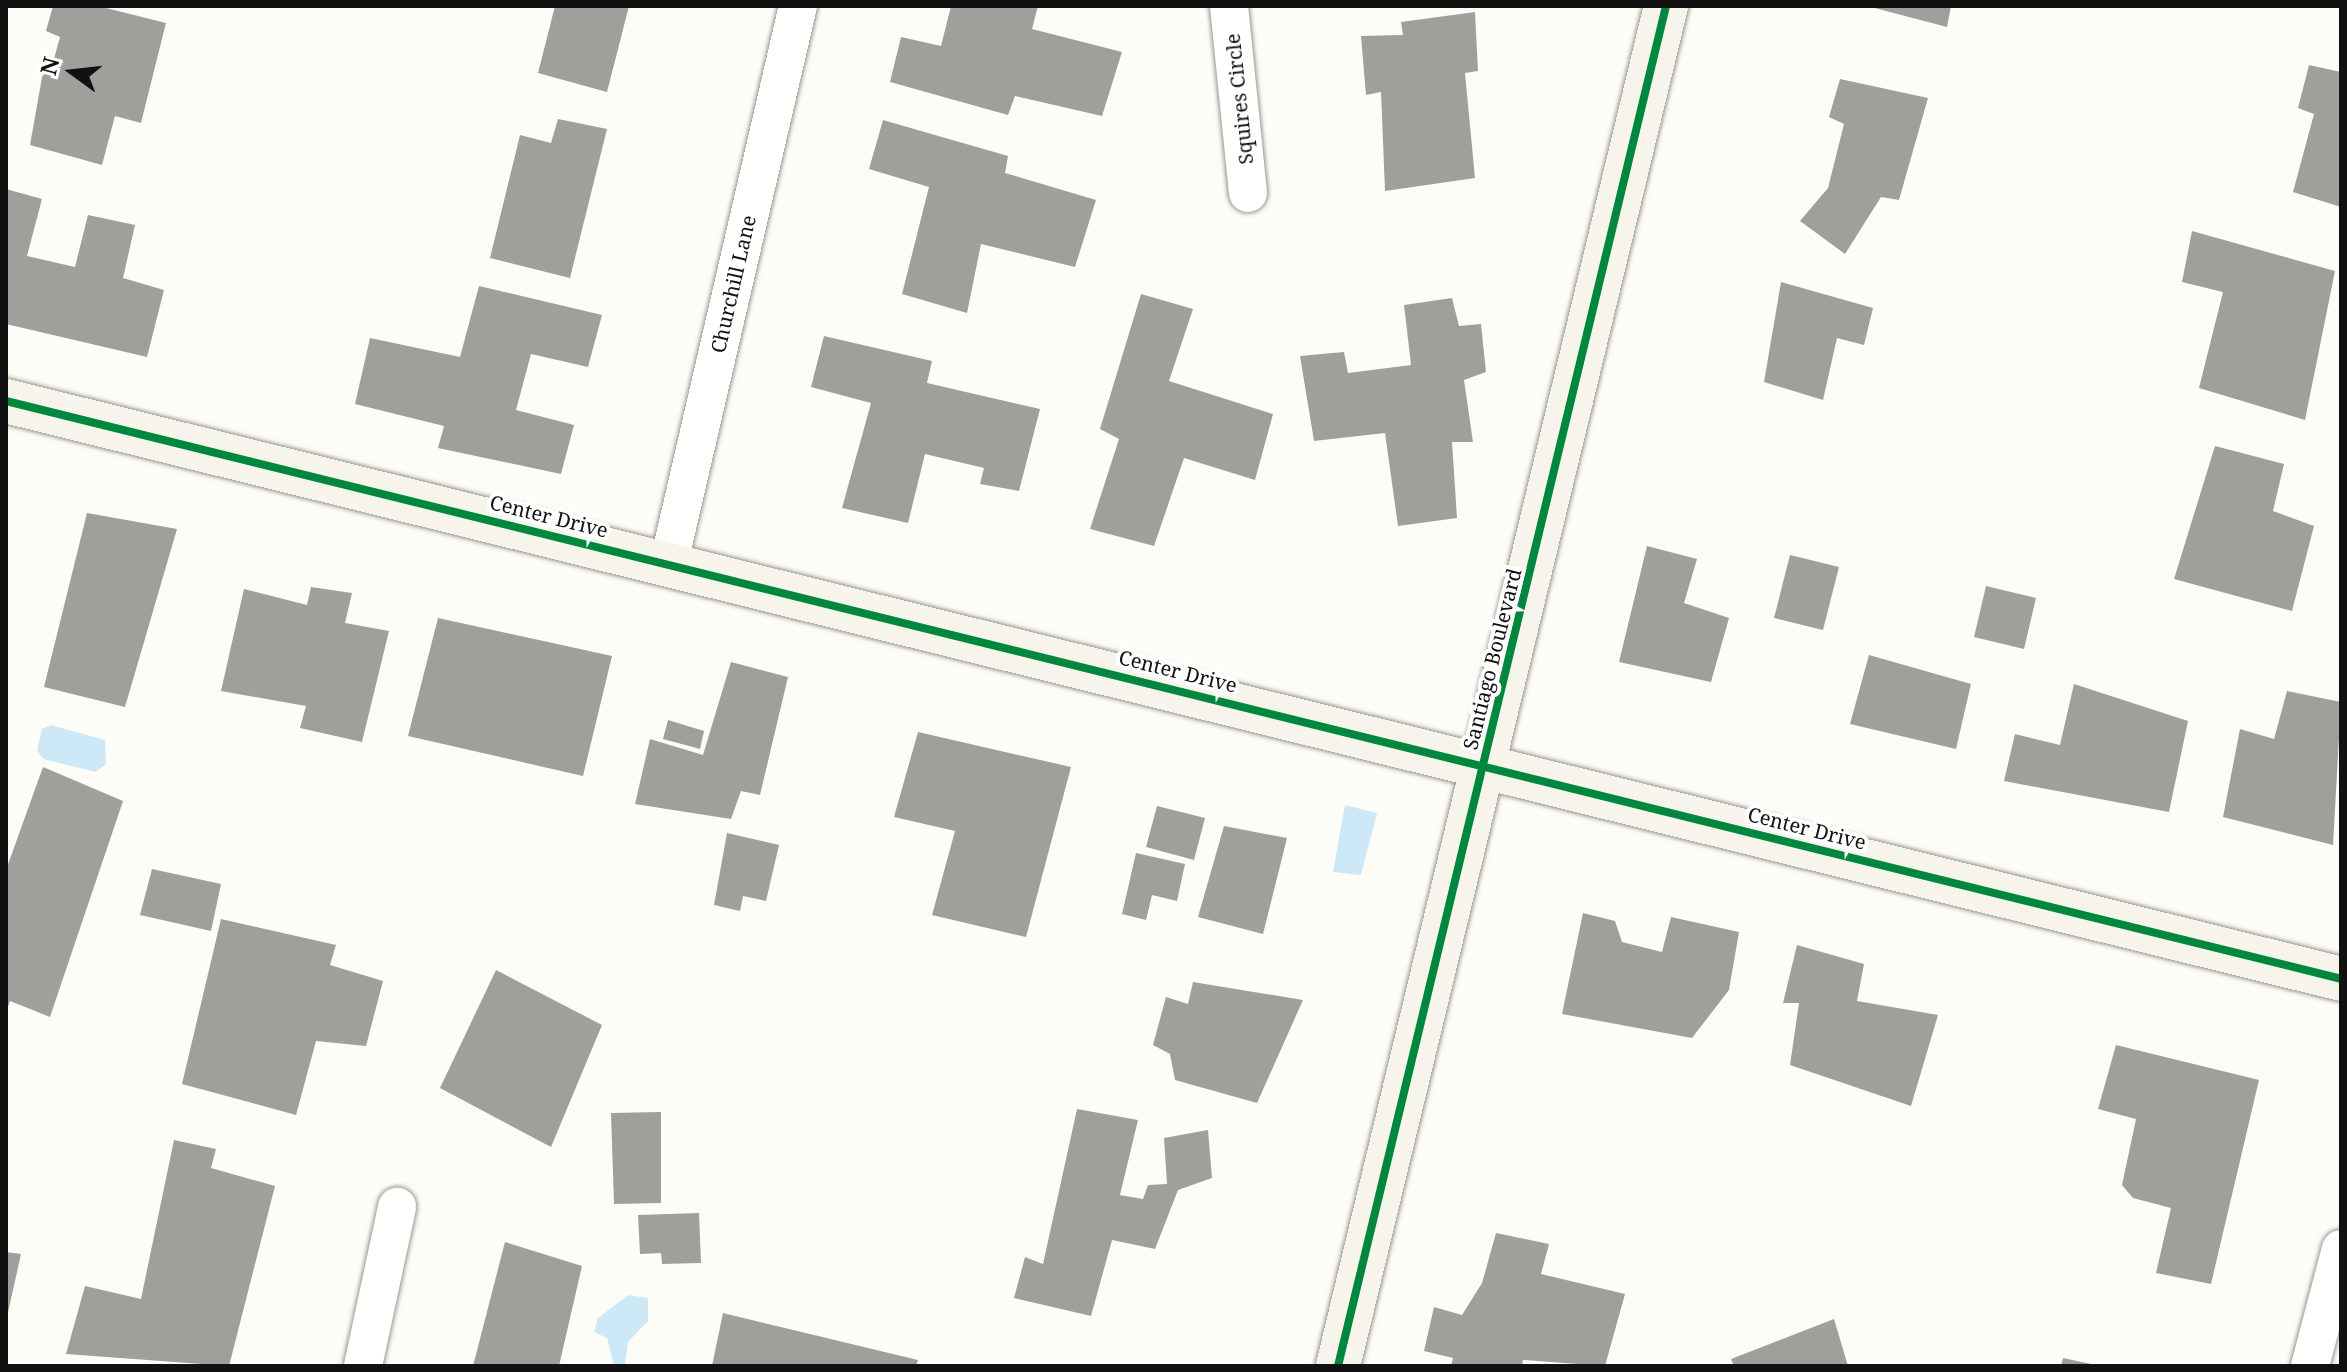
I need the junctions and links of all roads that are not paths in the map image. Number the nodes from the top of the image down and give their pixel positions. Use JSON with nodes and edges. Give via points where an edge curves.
{"nodes":[{"id":1,"x":798,"y":6,"type":"edge"},
{"id":2,"x":1229,"y":6,"type":"edge"},
{"id":3,"x":1666,"y":6,"type":"edge"},
{"id":4,"x":1248,"y":193,"type":"dead end"},
{"id":5,"x":6,"y":401,"type":"edge"},
{"id":6,"x":669,"y":562,"type":"junction"},
{"id":7,"x":1483,"y":762,"type":"junction"},
{"id":8,"x":2341,"y":979,"type":"edge"},
{"id":9,"x":397,"y":1207,"type":"dead end"},
{"id":10,"x":2341,"y":1249,"type":"edge"},
{"id":11,"x":363,"y":1366,"type":"edge"},
{"id":12,"x":1338,"y":1366,"type":"edge"},
{"id":13,"x":2310,"y":1366,"type":"edge"}],
"edges":[{"from":1,"to":6,"type":"street","name":"Churchill Lane"},
{"from":2,"to":4,"type":"street","name":"Squires Circle"},
{"from":3,"to":7,"type":"street","name":"Santiago Boulevard"},
{"from":5,"to":6,"type":"street","name":"Center Drive"},
{"from":6,"to":7,"type":"street","name":"Center Drive"},
{"from":7,"to":8,"type":"street","name":"Center Drive"},
{"from":7,"to":12,"type":"street","name":"Santiago Boulevard"},
{"from":9,"to":11,"type":"street"},
{"from":10,"to":13,"type":"street"}]}
